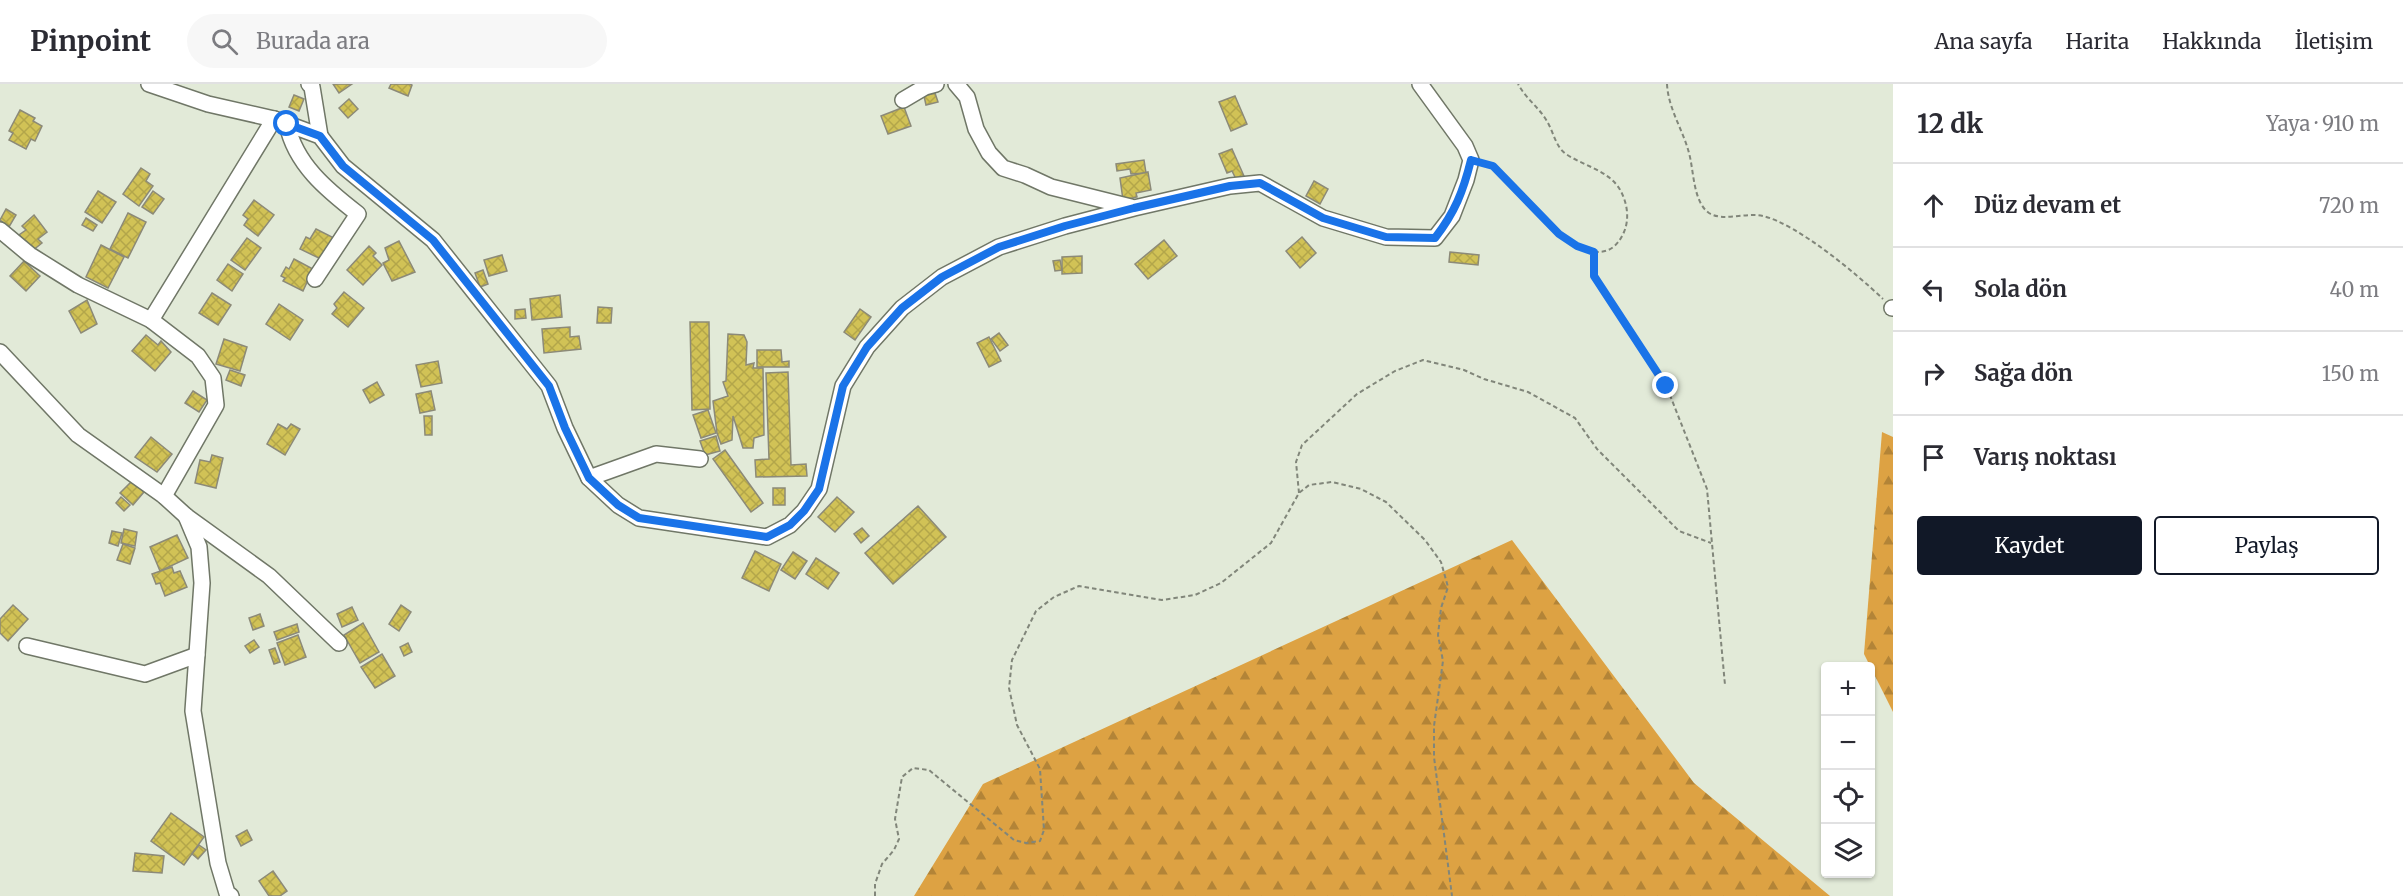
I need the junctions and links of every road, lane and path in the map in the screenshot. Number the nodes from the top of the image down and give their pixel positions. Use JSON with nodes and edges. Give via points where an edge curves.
{"nodes":[{"id":1,"x":149,"y":84,"type":"edge"},
{"id":2,"x":309,"y":84,"type":"edge"},
{"id":3,"x":936,"y":84,"type":"edge"},
{"id":4,"x":956,"y":84,"type":"edge"},
{"id":5,"x":1420,"y":84,"type":"edge"},
{"id":6,"x":1518,"y":84,"type":"edge"},
{"id":7,"x":1667,"y":84,"type":"edge"},
{"id":8,"x":903,"y":100,"type":"dead end"},
{"id":9,"x":280,"y":121,"type":"junction"},
{"id":10,"x":320,"y":136,"type":"junction"},
{"id":11,"x":1471,"y":160,"type":"junction"},
{"id":12,"x":1134,"y":208,"type":"junction"},
{"id":13,"x":0,"y":230,"type":"edge"},
{"id":14,"x":1594,"y":252,"type":"junction"},
{"id":15,"x":315,"y":279,"type":"dead end"},
{"id":16,"x":1893,"y":308,"type":"edge"},
{"id":17,"x":151,"y":320,"type":"junction"},
{"id":18,"x":0,"y":352,"type":"edge"},
{"id":19,"x":700,"y":459,"type":"dead end"},
{"id":20,"x":589,"y":478,"type":"junction"},
{"id":21,"x":1299,"y":493,"type":"junction"},
{"id":22,"x":164,"y":496,"type":"junction"},
{"id":23,"x":186,"y":516,"type":"junction"},
{"id":24,"x":1711,"y":543,"type":"junction"},
{"id":25,"x":339,"y":643,"type":"dead end"},
{"id":26,"x":27,"y":646,"type":"dead end"},
{"id":27,"x":196,"y":655,"type":"junction"},
{"id":28,"x":1725,"y":685,"type":"dead end"},
{"id":29,"x":231,"y":896,"type":"edge"},
{"id":30,"x":875,"y":896,"type":"edge"},
{"id":31,"x":1452,"y":896,"type":"edge"}],
"edges":[{"from":1,"to":9,"type":"street","via":[[208,104]]},
{"from":2,"to":10,"type":"street"},
{"from":3,"to":8,"type":"street"},
{"from":4,"to":12,"type":"street","via":[[967,97],[988,153],[1003,168],[1051,187]]},
{"from":5,"to":11,"type":"street"},
{"from":6,"to":14,"type":"path","via":[[1522,93],[1537,105],[1564,153],[1612,180],[1624,197],[1628,221],[1624,233],[1616,245]]},
{"from":7,"to":16,"type":"path","via":[[1667,95],[1704,208],[1719,216],[1761,215],[1782,222],[1849,268]]},
{"from":9,"to":10,"type":"street"},
{"from":9,"to":15,"type":"street","via":[[309,170],[358,214]]},
{"from":9,"to":17,"type":"street"},
{"from":10,"to":20,"type":"street","via":[[343,166],[433,240],[498,321],[549,386]]},
{"from":11,"to":12,"type":"street","via":[[1452,216],[1435,238],[1386,237],[1323,218],[1260,183]]},
{"from":11,"to":14,"type":"path","via":[[1493,166],[1559,234]]},
{"from":12,"to":20,"type":"street","via":[[999,247],[942,277],[902,308],[867,347],[843,386],[819,489],[790,525],[767,537],[639,518]]},
{"from":13,"to":17,"type":"street","via":[[30,255],[78,285]]},
{"from":14,"to":24,"type":"path","via":[[1594,276],[1666,386],[1707,489]]},
{"from":17,"to":22,"type":"street","via":[[198,356],[213,378],[216,405]]},
{"from":18,"to":22,"type":"street","via":[[78,435]]},
{"from":19,"to":20,"type":"street","via":[[656,454]]},
{"from":21,"to":24,"type":"path","via":[[1296,462],[1302,445],[1357,394],[1395,371],[1423,360],[1528,392],[1575,418],[1598,449],[1679,531]]},
{"from":21,"to":30,"type":"path","via":[[1271,543],[1221,583],[1195,595],[1162,600],[1079,586],[1054,597],[1036,612],[1012,660],[1009,688],[1017,725],[1040,769],[1044,830],[1040,841],[1014,840],[930,770],[913,768],[902,777],[895,819],[898,839],[882,864]]},
{"from":21,"to":31,"type":"path","via":[[1309,485],[1332,482],[1361,489],[1386,502],[1425,540],[1441,562],[1448,587],[1438,635],[1443,661],[1434,758]]},
{"from":22,"to":23,"type":"street"},
{"from":23,"to":25,"type":"street","via":[[269,576]]},
{"from":23,"to":27,"type":"street","via":[[199,547],[202,583]]},
{"from":24,"to":28,"type":"path"},
{"from":26,"to":27,"type":"street","via":[[145,674]]},
{"from":27,"to":29,"type":"street","via":[[193,711],[200,760],[218,863]]}]}
